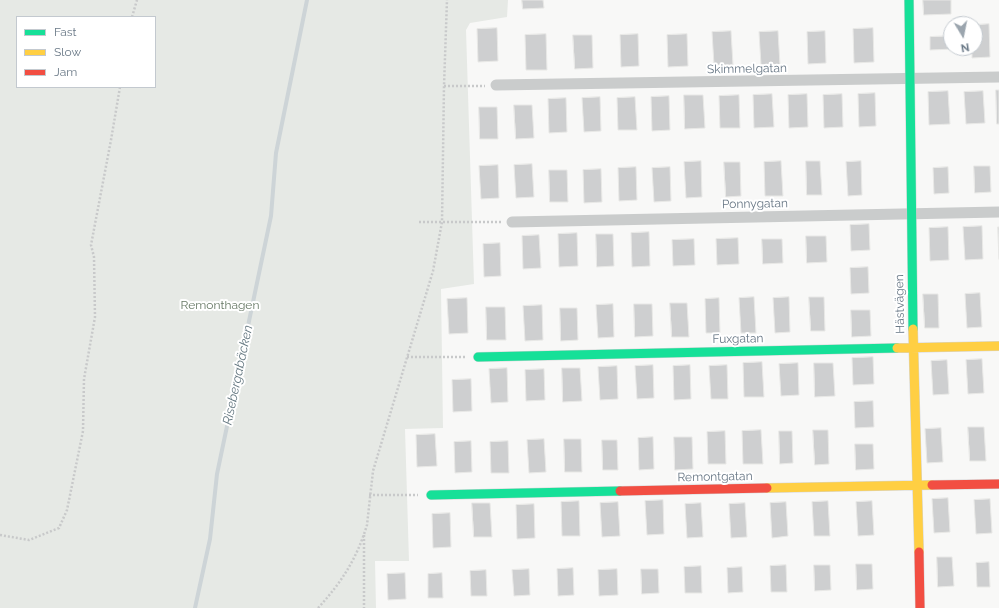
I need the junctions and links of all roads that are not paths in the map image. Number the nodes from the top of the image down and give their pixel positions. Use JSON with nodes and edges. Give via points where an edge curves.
{"nodes":[{"id":1,"x":908,"y":0,"type":"edge"},
{"id":2,"x":999,"y":77,"type":"edge"},
{"id":3,"x":910,"y":79,"type":"junction"},
{"id":4,"x":496,"y":85,"type":"road end"},
{"id":5,"x":999,"y":212,"type":"edge"},
{"id":6,"x":911,"y":213,"type":"junction"},
{"id":7,"x":512,"y":222,"type":"road end"},
{"id":8,"x":999,"y":346,"type":"edge"},
{"id":9,"x":913,"y":347,"type":"junction"},
{"id":10,"x":478,"y":357,"type":"road end"},
{"id":11,"x":999,"y":484,"type":"edge"},
{"id":12,"x":916,"y":485,"type":"junction"},
{"id":13,"x":431,"y":495,"type":"road end"},
{"id":14,"x":920,"y":608,"type":"edge"}],
"edges":[{"from":1,"to":3,"type":"street","name":"Hästvägen"},
{"from":2,"to":3,"type":"street","name":"Skimmelgatan"},
{"from":3,"to":4,"type":"street","name":"Skimmelgatan"},
{"from":3,"to":6,"type":"street","name":"Hästvägen"},
{"from":5,"to":6,"type":"street","name":"Ponnygatan"},
{"from":6,"to":7,"type":"street","name":"Ponnygatan"},
{"from":6,"to":9,"type":"street","name":"Hästvägen"},
{"from":8,"to":9,"type":"street","name":"Fuxgatan"},
{"from":9,"to":10,"type":"street","name":"Fuxgatan"},
{"from":9,"to":12,"type":"street","name":"Hästvägen"},
{"from":11,"to":12,"type":"street","name":"Remontgatan"},
{"from":12,"to":13,"type":"street","name":"Remontgatan"},
{"from":12,"to":14,"type":"street","name":"Hästvägen"}]}
